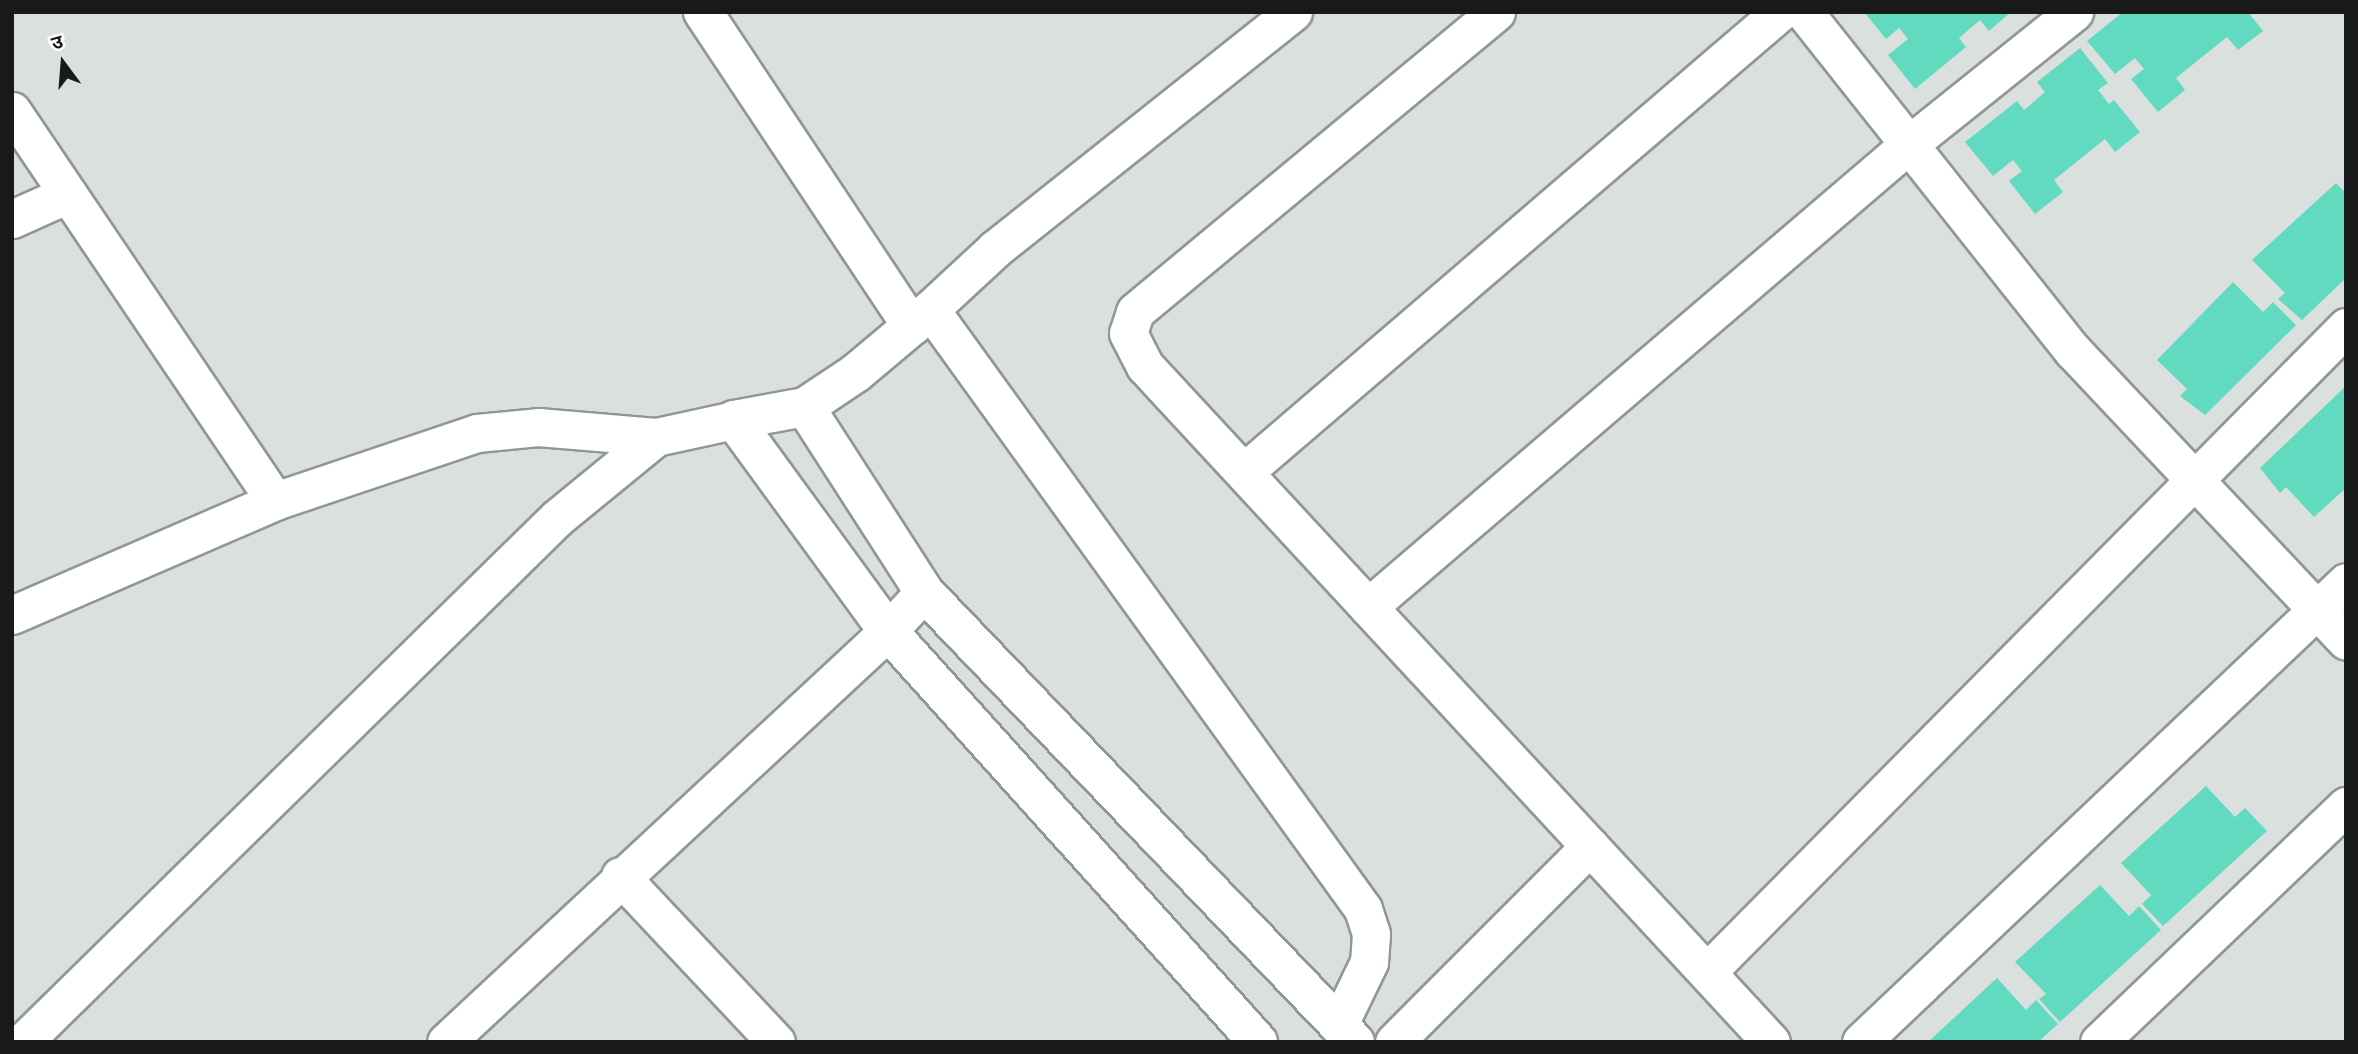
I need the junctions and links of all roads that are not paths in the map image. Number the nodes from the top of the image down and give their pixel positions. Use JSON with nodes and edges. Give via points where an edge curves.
{"nodes":[{"id":1,"x":703,"y":12,"type":"edge"},
{"id":2,"x":1293,"y":12,"type":"edge"},
{"id":3,"x":1496,"y":12,"type":"edge"},
{"id":4,"x":1780,"y":12,"type":"edge"},
{"id":5,"x":1804,"y":12,"type":"edge"},
{"id":6,"x":2074,"y":12,"type":"edge"},
{"id":7,"x":12,"y":111,"type":"edge"},
{"id":8,"x":1908,"y":145,"type":"junction"},
{"id":9,"x":68,"y":194,"type":"junction"},
{"id":10,"x":12,"y":219,"type":"edge"},
{"id":11,"x":921,"y":318,"type":"junction"},
{"id":12,"x":2346,"y":327,"type":"edge"},
{"id":13,"x":804,"y":407,"type":"junction"},
{"id":14,"x":734,"y":420,"type":"junction"},
{"id":15,"x":656,"y":437,"type":"junction"},
{"id":16,"x":1244,"y":472,"type":"junction"},
{"id":17,"x":2191,"y":481,"type":"junction"},
{"id":18,"x":275,"y":501,"type":"junction"},
{"id":19,"x":2346,"y":582,"type":"edge"},
{"id":20,"x":924,"y":592,"type":"junction"},
{"id":21,"x":1368,"y":607,"type":"junction"},
{"id":22,"x":2315,"y":610,"type":"junction"},
{"id":23,"x":12,"y":615,"type":"edge"},
{"id":24,"x":888,"y":631,"type":"junction"},
{"id":25,"x":2346,"y":641,"type":"edge"},
{"id":26,"x":2346,"y":806,"type":"edge"},
{"id":27,"x":1590,"y":846,"type":"junction"},
{"id":28,"x":620,"y":876,"type":"junction"},
{"id":29,"x":1706,"y":972,"type":"junction"},
{"id":30,"x":1347,"y":1033,"type":"edge"},
{"id":31,"x":23,"y":1042,"type":"edge"},
{"id":32,"x":446,"y":1042,"type":"edge"},
{"id":33,"x":776,"y":1042,"type":"edge"},
{"id":34,"x":1258,"y":1042,"type":"edge"},
{"id":35,"x":1394,"y":1042,"type":"edge"},
{"id":36,"x":1771,"y":1042,"type":"edge"},
{"id":37,"x":1861,"y":1042,"type":"edge"},
{"id":38,"x":2099,"y":1042,"type":"edge"}],
"edges":[{"from":1,"to":11,"type":"street"},
{"from":2,"to":11,"type":"street","via":[[995,249]]},
{"from":3,"to":16,"type":"street","via":[[1135,312],[1128,333],[1145,366]]},
{"from":4,"to":16,"type":"street"},
{"from":5,"to":8,"type":"street"},
{"from":6,"to":8,"type":"street"},
{"from":7,"to":9,"type":"street"},
{"from":8,"to":17,"type":"street","via":[[2073,351]]},
{"from":8,"to":21,"type":"street"},
{"from":9,"to":10,"type":"street"},
{"from":9,"to":18,"type":"street"},
{"from":11,"to":13,"type":"street","via":[[856,373]]},
{"from":11,"to":30,"type":"street","via":[[1363,909],[1371,934],[1369,962]]},
{"from":12,"to":17,"type":"street"},
{"from":13,"to":14,"type":"street"},
{"from":13,"to":20,"type":"street"},
{"from":14,"to":15,"type":"street"},
{"from":14,"to":24,"type":"street"},
{"from":15,"to":18,"type":"street","via":[[538,427],[477,433]]},
{"from":15,"to":31,"type":"street","via":[[557,518]]},
{"from":16,"to":21,"type":"street"},
{"from":17,"to":22,"type":"street"},
{"from":17,"to":29,"type":"street"},
{"from":18,"to":23,"type":"street"},
{"from":19,"to":22,"type":"street"},
{"from":20,"to":24,"type":"street"},
{"from":20,"to":30,"type":"street"},
{"from":21,"to":27,"type":"street"},
{"from":22,"to":25,"type":"street"},
{"from":22,"to":37,"type":"street"},
{"from":24,"to":28,"type":"street"},
{"from":24,"to":34,"type":"street"},
{"from":26,"to":38,"type":"street"},
{"from":27,"to":29,"type":"street"},
{"from":27,"to":35,"type":"street"},
{"from":28,"to":32,"type":"street"},
{"from":28,"to":33,"type":"street"},
{"from":29,"to":36,"type":"street"}]}
